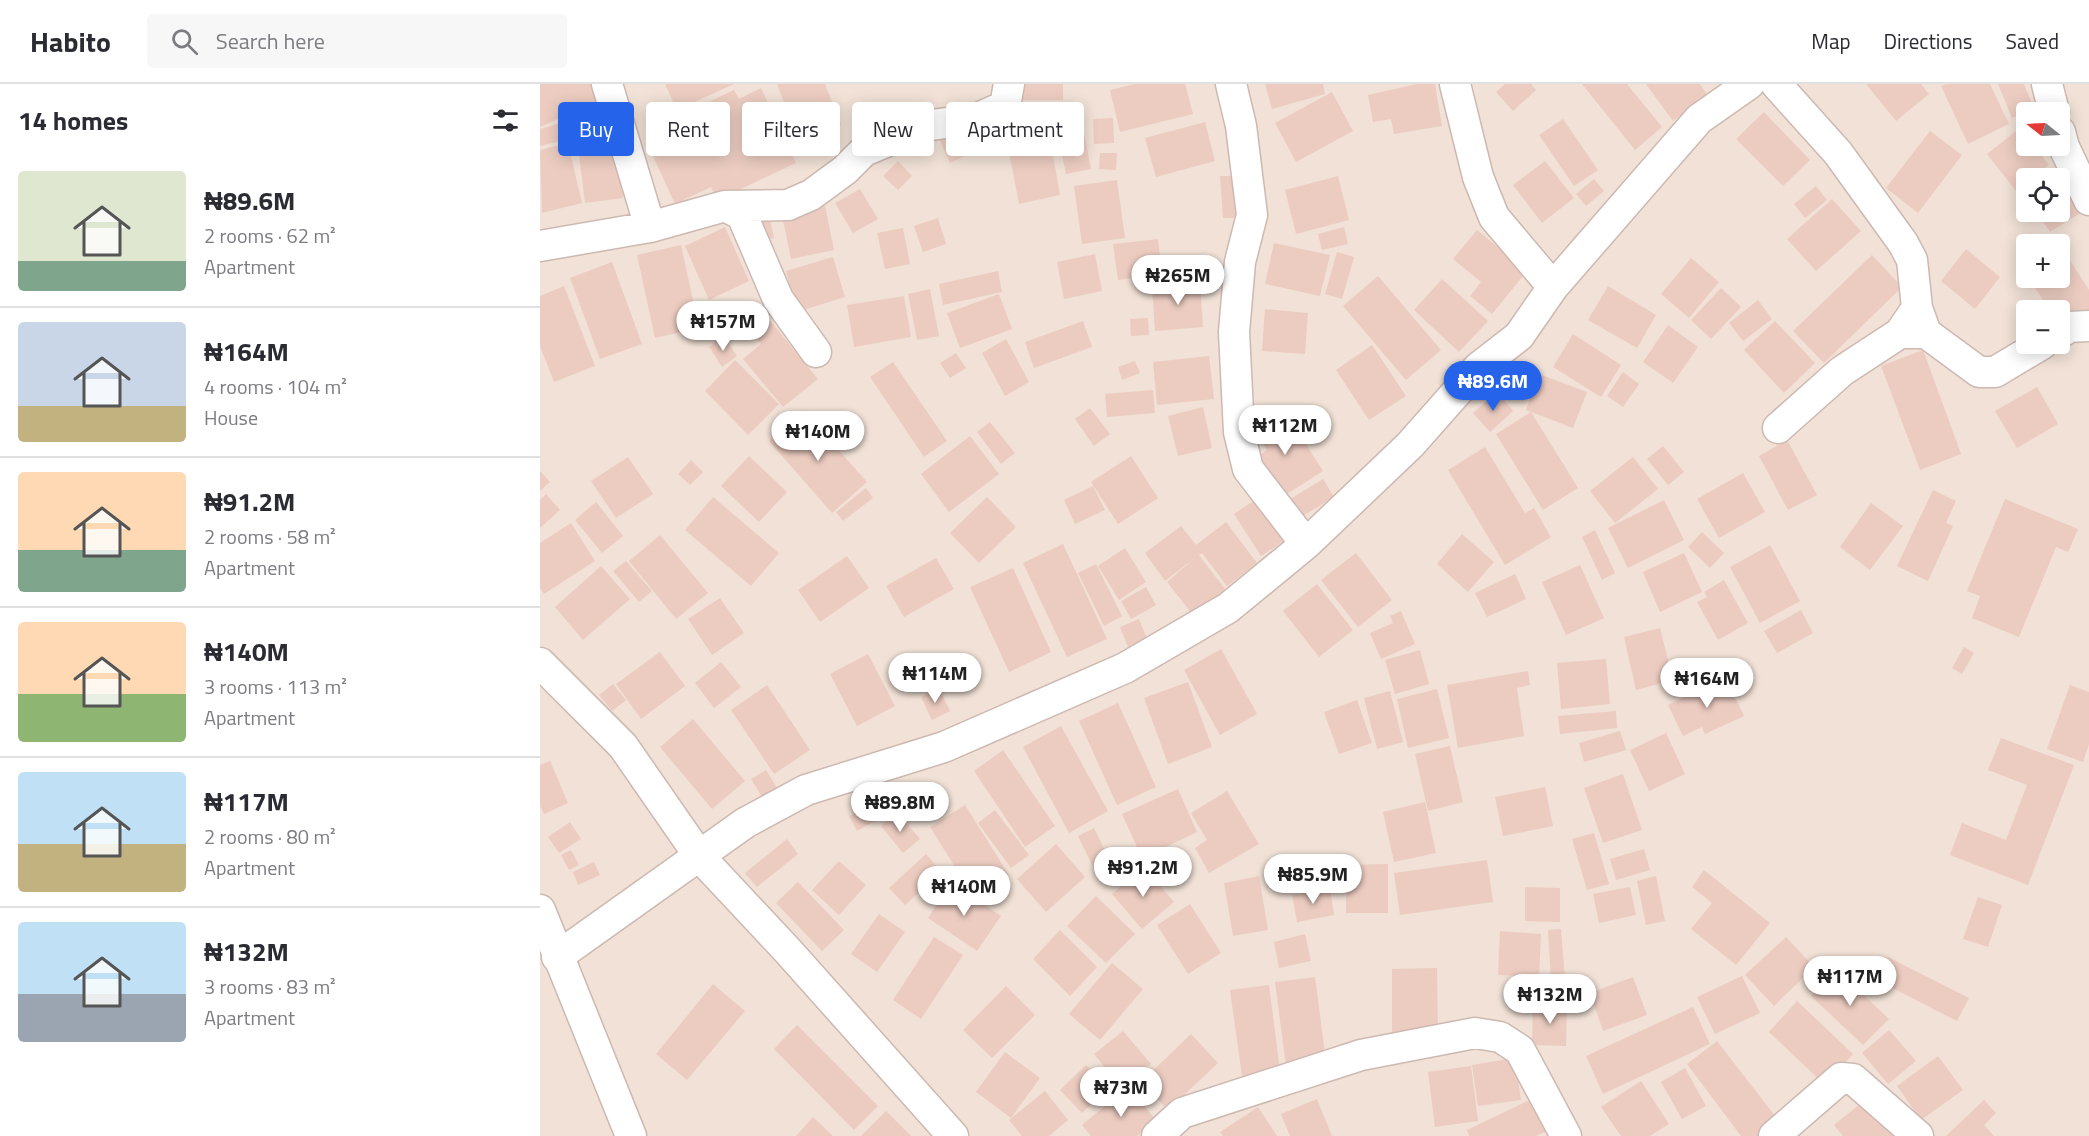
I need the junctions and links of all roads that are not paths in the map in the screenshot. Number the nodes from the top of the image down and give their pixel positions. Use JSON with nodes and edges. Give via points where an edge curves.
{"nodes":[{"id":1,"x":607,"y":84,"type":"edge"},
{"id":2,"x":1009,"y":84,"type":"edge"},
{"id":3,"x":1230,"y":84,"type":"edge"},
{"id":4,"x":1455,"y":84,"type":"edge"},
{"id":5,"x":1749,"y":84,"type":"edge"},
{"id":6,"x":1776,"y":84,"type":"edge"},
{"id":7,"x":2047,"y":84,"type":"edge"},
{"id":8,"x":2052,"y":102,"type":"edge"},
{"id":9,"x":2068,"y":156,"type":"edge"},
{"id":10,"x":2089,"y":200,"type":"edge"},
{"id":11,"x":725,"y":206,"type":"junction"},
{"id":12,"x":650,"y":227,"type":"junction"},
{"id":13,"x":540,"y":246,"type":"edge"},
{"id":14,"x":1553,"y":287,"type":"junction"},
{"id":15,"x":1914,"y":325,"type":"junction"},
{"id":16,"x":2089,"y":326,"type":"edge"},
{"id":17,"x":2070,"y":327,"type":"edge"},
{"id":18,"x":816,"y":352,"type":"dead end"},
{"id":19,"x":2025,"y":354,"type":"edge"},
{"id":20,"x":1778,"y":428,"type":"dead end"},
{"id":21,"x":1306,"y":544,"type":"junction"},
{"id":22,"x":540,"y":663,"type":"edge"},
{"id":23,"x":700,"y":857,"type":"junction"},
{"id":24,"x":540,"y":910,"type":"edge"},
{"id":25,"x":557,"y":957,"type":"junction"},
{"id":26,"x":631,"y":1136,"type":"edge"},
{"id":27,"x":953,"y":1136,"type":"edge"},
{"id":28,"x":1157,"y":1136,"type":"edge"},
{"id":29,"x":1566,"y":1136,"type":"edge"},
{"id":30,"x":1774,"y":1136,"type":"edge"},
{"id":31,"x":1918,"y":1136,"type":"edge"}],
"edges":[{"from":1,"to":12,"type":"street"},
{"from":2,"to":11,"type":"street","via":[[1005,106],[976,119],[924,126],[864,151],[811,195],[788,205]]},
{"from":3,"to":21,"type":"street","via":[[1241,126],[1252,215],[1240,262],[1234,332],[1239,432],[1248,469]]},
{"from":4,"to":14,"type":"street","via":[[1478,177],[1494,217]]},
{"from":5,"to":14,"type":"street","via":[[1699,119]]},
{"from":6,"to":15,"type":"street","via":[[1839,153],[1903,243],[1912,260]]},
{"from":7,"to":8,"type":"street"},
{"from":9,"to":10,"type":"street"},
{"from":11,"to":12,"type":"street"},
{"from":11,"to":18,"type":"street","via":[[742,215],[778,299]]},
{"from":12,"to":13,"type":"street"},
{"from":14,"to":21,"type":"street","via":[[1519,336],[1479,367],[1410,445]]},
{"from":15,"to":19,"type":"street","via":[[1979,372],[1995,372]]},
{"from":15,"to":20,"type":"street","via":[[1842,371]]},
{"from":16,"to":17,"type":"street"},
{"from":21,"to":23,"type":"street","via":[[1228,608],[1125,668],[944,747],[806,790],[745,822]]},
{"from":22,"to":23,"type":"street","via":[[623,746]]},
{"from":23,"to":25,"type":"street"},
{"from":23,"to":27,"type":"street"},
{"from":24,"to":25,"type":"street"},
{"from":25,"to":26,"type":"street"},
{"from":28,"to":29,"type":"street","via":[[1182,1113],[1361,1055],[1475,1033],[1500,1037],[1520,1050]]},
{"from":30,"to":31,"type":"street","via":[[1841,1078],[1853,1079]]}]}
